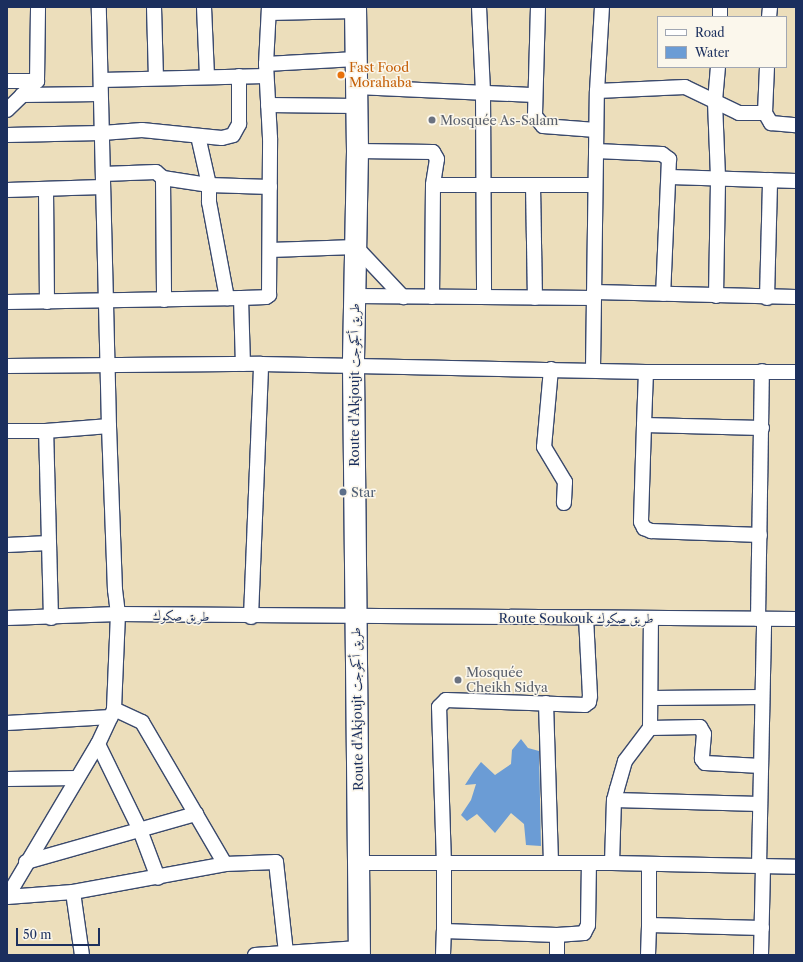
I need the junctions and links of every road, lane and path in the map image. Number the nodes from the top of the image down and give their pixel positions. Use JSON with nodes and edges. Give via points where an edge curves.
{"nodes":[{"id":1,"x":38,"y":7,"type":"edge"},
{"id":2,"x":99,"y":7,"type":"edge"},
{"id":3,"x":154,"y":7,"type":"edge"},
{"id":4,"x":204,"y":7,"type":"edge"},
{"id":5,"x":479,"y":7,"type":"edge"},
{"id":6,"x":538,"y":7,"type":"edge"},
{"id":7,"x":602,"y":7,"type":"edge"},
{"id":8,"x":355,"y":9,"type":"edge"},
{"id":9,"x":270,"y":10,"type":"edge"},
{"id":10,"x":356,"y":59,"type":"junction"},
{"id":11,"x":718,"y":68,"type":"edge"},
{"id":12,"x":767,"y":68,"type":"edge"},
{"id":13,"x":266,"y":70,"type":"junction"},
{"id":14,"x":206,"y":76,"type":"junction"},
{"id":15,"x":239,"y":76,"type":"junction"},
{"id":16,"x":156,"y":78,"type":"junction"},
{"id":17,"x":101,"y":80,"type":"junction"},
{"id":18,"x":7,"y":81,"type":"edge"},
{"id":19,"x":37,"y":81,"type":"junction"},
{"id":20,"x":597,"y":91,"type":"junction"},
{"id":21,"x":483,"y":93,"type":"junction"},
{"id":22,"x":100,"y":94,"type":"junction"},
{"id":23,"x":535,"y":95,"type":"junction"},
{"id":24,"x":22,"y":96,"type":"junction"},
{"id":25,"x":356,"y":96,"type":"junction"},
{"id":26,"x":715,"y":101,"type":"junction"},
{"id":27,"x":268,"y":105,"type":"junction"},
{"id":28,"x":7,"y":110,"type":"edge"},
{"id":29,"x":765,"y":113,"type":"junction"},
{"id":30,"x":796,"y":125,"type":"edge"},
{"id":31,"x":596,"y":130,"type":"junction"},
{"id":32,"x":102,"y":133,"type":"junction"},
{"id":33,"x":7,"y":135,"type":"edge"},
{"id":34,"x":198,"y":136,"type":"junction"},
{"id":35,"x":357,"y":151,"type":"junction"},
{"id":36,"x":596,"y":151,"type":"junction"},
{"id":37,"x":670,"y":177,"type":"junction"},
{"id":38,"x":718,"y":177,"type":"junction"},
{"id":39,"x":163,"y":178,"type":"junction"},
{"id":40,"x":103,"y":180,"type":"junction"},
{"id":41,"x":770,"y":180,"type":"junction"},
{"id":42,"x":796,"y":181,"type":"edge"},
{"id":43,"x":209,"y":185,"type":"junction"},
{"id":44,"x":433,"y":185,"type":"junction"},
{"id":45,"x":483,"y":185,"type":"junction"},
{"id":46,"x":533,"y":185,"type":"junction"},
{"id":47,"x":595,"y":185,"type":"junction"},
{"id":48,"x":270,"y":187,"type":"junction"},
{"id":49,"x":46,"y":188,"type":"junction"},
{"id":50,"x":7,"y":190,"type":"edge"},
{"id":51,"x":356,"y":247,"type":"junction"},
{"id":52,"x":270,"y":250,"type":"junction"},
{"id":53,"x":663,"y":294,"type":"junction"},
{"id":54,"x":594,"y":295,"type":"junction"},
{"id":55,"x":355,"y":296,"type":"junction"},
{"id":56,"x":716,"y":296,"type":"junction"},
{"id":57,"x":403,"y":297,"type":"junction"},
{"id":58,"x":432,"y":297,"type":"junction"},
{"id":59,"x":234,"y":298,"type":"junction"},
{"id":60,"x":484,"y":298,"type":"junction"},
{"id":61,"x":535,"y":298,"type":"junction"},
{"id":62,"x":767,"y":298,"type":"junction"},
{"id":63,"x":796,"y":298,"type":"edge"},
{"id":64,"x":164,"y":300,"type":"junction"},
{"id":65,"x":106,"y":301,"type":"junction"},
{"id":66,"x":7,"y":302,"type":"edge"},
{"id":67,"x":47,"y":302,"type":"junction"},
{"id":68,"x":243,"y":364,"type":"junction"},
{"id":69,"x":261,"y":364,"type":"junction"},
{"id":70,"x":108,"y":365,"type":"junction"},
{"id":71,"x":7,"y":366,"type":"edge"},
{"id":72,"x":353,"y":366,"type":"junction"},
{"id":73,"x":551,"y":369,"type":"junction"},
{"id":74,"x":593,"y":369,"type":"junction"},
{"id":75,"x":762,"y":371,"type":"junction"},
{"id":76,"x":646,"y":372,"type":"junction"},
{"id":77,"x":796,"y":372,"type":"edge"},
{"id":78,"x":644,"y":425,"type":"junction"},
{"id":79,"x":109,"y":426,"type":"junction"},
{"id":80,"x":762,"y":428,"type":"junction"},
{"id":81,"x":7,"y":431,"type":"edge"},
{"id":82,"x":46,"y":431,"type":"junction"},
{"id":83,"x":564,"y":503,"type":"dead end"},
{"id":84,"x":760,"y":535,"type":"junction"},
{"id":85,"x":49,"y":543,"type":"junction"},
{"id":86,"x":7,"y":545,"type":"edge"},
{"id":87,"x":118,"y":614,"type":"junction"},
{"id":88,"x":251,"y":617,"type":"junction"},
{"id":89,"x":586,"y":617,"type":"junction"},
{"id":90,"x":7,"y":618,"type":"edge"},
{"id":91,"x":51,"y":618,"type":"junction"},
{"id":92,"x":356,"y":618,"type":"junction"},
{"id":93,"x":651,"y":618,"type":"junction"},
{"id":94,"x":761,"y":619,"type":"junction"},
{"id":95,"x":796,"y":619,"type":"edge"},
{"id":96,"x":762,"y":697,"type":"junction"},
{"id":97,"x":652,"y":698,"type":"junction"},
{"id":98,"x":546,"y":704,"type":"junction"},
{"id":99,"x":113,"y":713,"type":"junction"},
{"id":100,"x":7,"y":723,"type":"edge"},
{"id":101,"x":650,"y":728,"type":"junction"},
{"id":102,"x":98,"y":744,"type":"junction"},
{"id":103,"x":761,"y":766,"type":"junction"},
{"id":104,"x":76,"y":778,"type":"junction"},
{"id":105,"x":7,"y":779,"type":"edge"},
{"id":106,"x":614,"y":800,"type":"junction"},
{"id":107,"x":760,"y":804,"type":"junction"},
{"id":108,"x":196,"y":814,"type":"junction"},
{"id":109,"x":140,"y":830,"type":"junction"},
{"id":110,"x":26,"y":862,"type":"junction"},
{"id":111,"x":551,"y":863,"type":"junction"},
{"id":112,"x":589,"y":863,"type":"junction"},
{"id":113,"x":612,"y":863,"type":"junction"},
{"id":114,"x":225,"y":864,"type":"junction"},
{"id":115,"x":359,"y":864,"type":"junction"},
{"id":116,"x":649,"y":864,"type":"junction"},
{"id":117,"x":444,"y":865,"type":"junction"},
{"id":118,"x":761,"y":866,"type":"junction"},
{"id":119,"x":796,"y":866,"type":"edge"},
{"id":120,"x":158,"y":878,"type":"junction"},
{"id":121,"x":8,"y":891,"type":"edge"},
{"id":122,"x":73,"y":892,"type":"junction"},
{"id":123,"x":649,"y":925,"type":"junction"},
{"id":124,"x":762,"y":928,"type":"junction"},
{"id":125,"x":444,"y":931,"type":"junction"},
{"id":126,"x":557,"y":935,"type":"junction"},
{"id":127,"x":359,"y":951,"type":"edge"},
{"id":128,"x":286,"y":953,"type":"junction"},
{"id":129,"x":82,"y":955,"type":"edge"},
{"id":130,"x":255,"y":955,"type":"edge"},
{"id":131,"x":443,"y":955,"type":"edge"},
{"id":132,"x":557,"y":955,"type":"edge"},
{"id":133,"x":648,"y":955,"type":"edge"},
{"id":134,"x":761,"y":955,"type":"edge"}],
"edges":[{"from":1,"to":19,"type":"street"},
{"from":2,"to":17,"type":"street"},
{"from":3,"to":16,"type":"street"},
{"from":4,"to":14,"type":"street"},
{"from":5,"to":21,"type":"street"},
{"from":6,"to":23,"type":"street"},
{"from":7,"to":20,"type":"street"},
{"from":8,"to":9,"type":"street"},
{"from":8,"to":10,"type":"highway","name":"Route d'Akjoujt طريق أكجوجت"},
{"from":9,"to":13,"type":"street"},
{"from":10,"to":13,"type":"street"},
{"from":10,"to":25,"type":"highway","name":"Route d'Akjoujt طريق أكجوجت"},
{"from":11,"to":26,"type":"street"},
{"from":12,"to":29,"type":"street"},
{"from":13,"to":15,"type":"street"},
{"from":13,"to":27,"type":"street"},
{"from":14,"to":15,"type":"street"},
{"from":14,"to":16,"type":"street"},
{"from":15,"to":34,"type":"street","via":[[239,124],[233,135],[222,138]]},
{"from":16,"to":17,"type":"street"},
{"from":17,"to":22,"type":"street"},
{"from":18,"to":19,"type":"street"},
{"from":19,"to":24,"type":"street"},
{"from":20,"to":26,"type":"street","via":[[685,87]]},
{"from":20,"to":31,"type":"street"},
{"from":21,"to":23,"type":"street"},
{"from":21,"to":25,"type":"street"},
{"from":21,"to":45,"type":"street"},
{"from":22,"to":24,"type":"street"},
{"from":22,"to":32,"type":"street"},
{"from":23,"to":31,"type":"street","via":[[535,116],[543,126]]},
{"from":24,"to":28,"type":"street"},
{"from":25,"to":27,"type":"street"},
{"from":25,"to":35,"type":"highway","name":"Route d'Akjoujt طريق أكجوجت"},
{"from":26,"to":29,"type":"street","via":[[739,113]]},
{"from":26,"to":38,"type":"street"},
{"from":27,"to":48,"type":"street"},
{"from":29,"to":30,"type":"street","via":[[771,123]]},
{"from":31,"to":36,"type":"street"},
{"from":32,"to":33,"type":"street"},
{"from":32,"to":34,"type":"street","via":[[142,130]]},
{"from":32,"to":40,"type":"street"},
{"from":34,"to":43,"type":"street"},
{"from":35,"to":44,"type":"street","via":[[432,152],[437,159]]},
{"from":35,"to":51,"type":"highway","name":"Route d'Akjoujt طريق أكجوجت"},
{"from":36,"to":37,"type":"street","via":[[662,154],[669,159]]},
{"from":36,"to":47,"type":"street"},
{"from":37,"to":38,"type":"street"},
{"from":37,"to":53,"type":"street"},
{"from":38,"to":41,"type":"street"},
{"from":38,"to":56,"type":"street"},
{"from":39,"to":40,"type":"street","via":[[156,172]]},
{"from":39,"to":43,"type":"street"},
{"from":39,"to":64,"type":"street"},
{"from":40,"to":49,"type":"street"},
{"from":40,"to":65,"type":"street"},
{"from":41,"to":42,"type":"street"},
{"from":41,"to":62,"type":"street"},
{"from":43,"to":48,"type":"street"},
{"from":43,"to":59,"type":"street","via":[[210,208]]},
{"from":44,"to":45,"type":"street"},
{"from":44,"to":58,"type":"street"},
{"from":45,"to":46,"type":"street"},
{"from":45,"to":60,"type":"street"},
{"from":46,"to":47,"type":"street"},
{"from":46,"to":61,"type":"street"},
{"from":47,"to":54,"type":"street"},
{"from":48,"to":52,"type":"street"},
{"from":49,"to":50,"type":"street"},
{"from":49,"to":67,"type":"street"},
{"from":51,"to":52,"type":"street"},
{"from":51,"to":55,"type":"highway","name":"Route d'Akjoujt طريق أكجوجت"},
{"from":51,"to":57,"type":"street"},
{"from":52,"to":59,"type":"street","via":[[269,295]]},
{"from":53,"to":54,"type":"street"},
{"from":53,"to":56,"type":"street"},
{"from":54,"to":61,"type":"street"},
{"from":54,"to":74,"type":"street"},
{"from":55,"to":57,"type":"street"},
{"from":55,"to":72,"type":"highway","name":"Route d'Akjoujt طريق أكجوجت"},
{"from":56,"to":62,"type":"street"},
{"from":57,"to":58,"type":"street"},
{"from":58,"to":60,"type":"street"},
{"from":59,"to":64,"type":"street"},
{"from":59,"to":68,"type":"street"},
{"from":60,"to":61,"type":"street"},
{"from":62,"to":63,"type":"street"},
{"from":64,"to":65,"type":"street"},
{"from":65,"to":67,"type":"street"},
{"from":65,"to":70,"type":"street"},
{"from":66,"to":67,"type":"street"},
{"from":68,"to":69,"type":"street"},
{"from":68,"to":70,"type":"street"},
{"from":69,"to":72,"type":"street"},
{"from":69,"to":88,"type":"street"},
{"from":70,"to":71,"type":"street"},
{"from":70,"to":79,"type":"street"},
{"from":72,"to":73,"type":"street"},
{"from":72,"to":92,"type":"highway","name":"Route d'Akjoujt طريق أكجوجت"},
{"from":73,"to":74,"type":"street"},
{"from":73,"to":83,"type":"street","via":[[544,447],[565,482]]},
{"from":74,"to":76,"type":"street"},
{"from":75,"to":76,"type":"street"},
{"from":75,"to":77,"type":"street"},
{"from":75,"to":80,"type":"street"},
{"from":76,"to":78,"type":"street"},
{"from":78,"to":80,"type":"street"},
{"from":78,"to":84,"type":"street","via":[[641,522],[644,528],[651,531]]},
{"from":79,"to":82,"type":"street"},
{"from":79,"to":87,"type":"street"},
{"from":80,"to":84,"type":"street"},
{"from":81,"to":82,"type":"street"},
{"from":82,"to":85,"type":"street"},
{"from":84,"to":94,"type":"street"},
{"from":85,"to":86,"type":"street"},
{"from":85,"to":91,"type":"street"},
{"from":87,"to":88,"type":"street","name":"طريق صكوك"},
{"from":87,"to":91,"type":"street","name":"طريق صكوك"},
{"from":87,"to":99,"type":"street"},
{"from":88,"to":92,"type":"street","name":"طريق صكوك"},
{"from":89,"to":92,"type":"street","name":"Route Soukouk طريق صكوك"},
{"from":89,"to":93,"type":"street","name":"Route Soukouk طريق صكوك"},
{"from":89,"to":98,"type":"street","via":[[589,702],[584,705]]},
{"from":90,"to":91,"type":"street","name":"طريق صكوك"},
{"from":92,"to":115,"type":"highway","name":"Route d'Akjoujt طريق أكجوجت"},
{"from":93,"to":94,"type":"street","name":"Route Soukouk طريق صكوك"},
{"from":93,"to":97,"type":"street"},
{"from":94,"to":95,"type":"street","name":"Route Soukouk طريق صكوك"},
{"from":94,"to":96,"type":"street"},
{"from":96,"to":97,"type":"street"},
{"from":96,"to":103,"type":"street"},
{"from":97,"to":101,"type":"street"},
{"from":98,"to":111,"type":"street"},
{"from":98,"to":117,"type":"street","via":[[446,700],[439,708]]},
{"from":99,"to":100,"type":"street"},
{"from":99,"to":102,"type":"street"},
{"from":99,"to":108,"type":"street","via":[[142,722]]},
{"from":101,"to":103,"type":"street","via":[[700,727],[704,734],[702,759],[705,762]]},
{"from":101,"to":106,"type":"street","via":[[625,761]]},
{"from":102,"to":104,"type":"street"},
{"from":102,"to":109,"type":"street"},
{"from":103,"to":107,"type":"street"},
{"from":104,"to":105,"type":"street"},
{"from":104,"to":110,"type":"street"},
{"from":106,"to":107,"type":"street"},
{"from":106,"to":113,"type":"street"},
{"from":107,"to":118,"type":"street"},
{"from":108,"to":109,"type":"street"},
{"from":108,"to":114,"type":"street"},
{"from":109,"to":110,"type":"street"},
{"from":109,"to":120,"type":"street"},
{"from":110,"to":121,"type":"street"},
{"from":111,"to":112,"type":"street"},
{"from":111,"to":117,"type":"street"},
{"from":112,"to":113,"type":"street"},
{"from":112,"to":126,"type":"street","via":[[587,930],[584,933]]},
{"from":113,"to":116,"type":"street"},
{"from":114,"to":120,"type":"street"},
{"from":114,"to":128,"type":"street","via":[[276,862]]},
{"from":115,"to":117,"type":"street"},
{"from":115,"to":127,"type":"highway","name":"Route d'Akjoujt طريق أكجوجت"},
{"from":116,"to":118,"type":"street"},
{"from":116,"to":123,"type":"street"},
{"from":117,"to":125,"type":"street"},
{"from":118,"to":119,"type":"street"},
{"from":118,"to":124,"type":"street"},
{"from":120,"to":122,"type":"street"},
{"from":121,"to":122,"type":"street"},
{"from":122,"to":129,"type":"street"},
{"from":123,"to":124,"type":"street"},
{"from":123,"to":133,"type":"street"},
{"from":124,"to":134,"type":"street"},
{"from":125,"to":126,"type":"street"},
{"from":125,"to":131,"type":"street"},
{"from":126,"to":132,"type":"street"},
{"from":127,"to":128,"type":"street"},
{"from":128,"to":130,"type":"street"}]}
